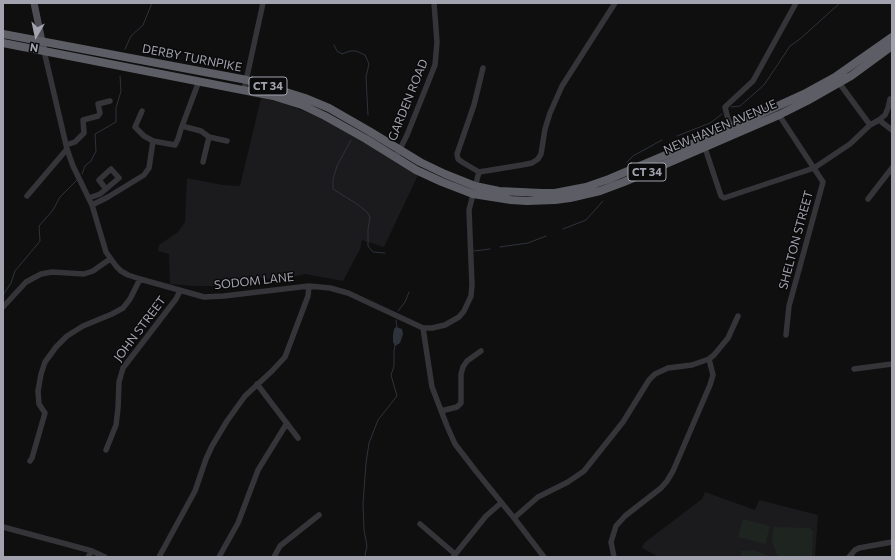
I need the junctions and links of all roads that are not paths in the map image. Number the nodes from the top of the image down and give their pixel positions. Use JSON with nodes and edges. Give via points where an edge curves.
{"nodes":[{"id":1,"x":34,"y":3,"type":"edge"},
{"id":2,"x":263,"y":3,"type":"edge"},
{"id":3,"x":434,"y":3,"type":"edge"},
{"id":4,"x":615,"y":3,"type":"edge"},
{"id":5,"x":796,"y":3,"type":"edge"},
{"id":6,"x":3,"y":34,"type":"edge"},
{"id":7,"x":892,"y":36,"type":"edge"},
{"id":8,"x":41,"y":41,"type":"junction"},
{"id":9,"x":3,"y":43,"type":"edge"},
{"id":10,"x":892,"y":46,"type":"edge"},
{"id":11,"x":44,"y":51,"type":"junction"},
{"id":12,"x":483,"y":68,"type":"dead end"},
{"id":13,"x":247,"y":80,"type":"junction"},
{"id":14,"x":837,"y":80,"type":"junction"},
{"id":15,"x":199,"y":81,"type":"junction"},
{"id":16,"x":258,"y":83,"type":"junction"},
{"id":17,"x":244,"y":90,"type":"junction"},
{"id":18,"x":256,"y":93,"type":"junction"},
{"id":19,"x":890,"y":99,"type":"dead end"},
{"id":20,"x":110,"y":101,"type":"dead end"},
{"id":21,"x":142,"y":111,"type":"dead end"},
{"id":22,"x":779,"y":115,"type":"junction"},
{"id":23,"x":879,"y":120,"type":"junction"},
{"id":24,"x":870,"y":125,"type":"junction"},
{"id":25,"x":182,"y":126,"type":"junction"},
{"id":26,"x":732,"y":127,"type":"junction"},
{"id":27,"x":892,"y":130,"type":"edge"},
{"id":28,"x":209,"y":137,"type":"junction"},
{"id":29,"x":153,"y":141,"type":"junction"},
{"id":30,"x":227,"y":141,"type":"dead end"},
{"id":31,"x":703,"y":143,"type":"junction"},
{"id":32,"x":66,"y":147,"type":"junction"},
{"id":33,"x":403,"y":151,"type":"junction"},
{"id":34,"x":398,"y":159,"type":"junction"},
{"id":35,"x":203,"y":162,"type":"dead end"},
{"id":36,"x":814,"y":168,"type":"junction"},
{"id":37,"x":892,"y":168,"type":"edge"},
{"id":38,"x":479,"y":172,"type":"junction"},
{"id":39,"x":106,"y":190,"type":"dead end"},
{"id":40,"x":474,"y":190,"type":"junction"},
{"id":41,"x":27,"y":196,"type":"dead end"},
{"id":42,"x":89,"y":198,"type":"junction"},
{"id":43,"x":868,"y":198,"type":"dead end"},
{"id":44,"x":92,"y":205,"type":"junction"},
{"id":45,"x":110,"y":259,"type":"junction"},
{"id":46,"x":140,"y":279,"type":"junction"},
{"id":47,"x":309,"y":286,"type":"junction"},
{"id":48,"x":180,"y":291,"type":"junction"},
{"id":49,"x":3,"y":307,"type":"edge"},
{"id":50,"x":738,"y":316,"type":"dead end"},
{"id":51,"x":423,"y":328,"type":"junction"},
{"id":52,"x":786,"y":335,"type":"dead end"},
{"id":53,"x":481,"y":351,"type":"dead end"},
{"id":54,"x":709,"y":359,"type":"junction"},
{"id":55,"x":892,"y":364,"type":"edge"},
{"id":56,"x":854,"y":369,"type":"dead end"},
{"id":57,"x":257,"y":384,"type":"junction"},
{"id":58,"x":441,"y":411,"type":"junction"},
{"id":59,"x":287,"y":423,"type":"junction"},
{"id":60,"x":298,"y":438,"type":"dead end"},
{"id":61,"x":106,"y":450,"type":"dead end"},
{"id":62,"x":30,"y":461,"type":"dead end"},
{"id":63,"x":501,"y":503,"type":"junction"},
{"id":64,"x":319,"y":515,"type":"dead end"},
{"id":65,"x":514,"y":518,"type":"junction"},
{"id":66,"x":420,"y":524,"type":"dead end"},
{"id":67,"x":3,"y":527,"type":"edge"},
{"id":68,"x":892,"y":542,"type":"edge"},
{"id":69,"x":92,"y":551,"type":"junction"},
{"id":70,"x":454,"y":555,"type":"edge"},
{"id":71,"x":542,"y":556,"type":"edge"},
{"id":72,"x":88,"y":557,"type":"edge"},
{"id":73,"x":105,"y":557,"type":"edge"},
{"id":74,"x":158,"y":557,"type":"edge"},
{"id":75,"x":219,"y":557,"type":"edge"},
{"id":76,"x":274,"y":557,"type":"edge"},
{"id":77,"x":614,"y":557,"type":"edge"},
{"id":78,"x":849,"y":557,"type":"edge"}],
"edges":[{"from":1,"to":8,"type":"main road"},
{"from":2,"to":13,"type":"street"},
{"from":3,"to":33,"type":"street","name":"GARDEN ROAD","via":[[437,42],[435,65]]},
{"from":4,"to":38,"type":"street","via":[[562,86],[550,113],[538,159],[532,163]]},
{"from":5,"to":26,"type":"street","via":[[753,81],[726,107]]},
{"from":6,"to":8,"type":"highway","name":"DERBY TURNPIKE","number":"CT 34"},
{"from":7,"to":14,"type":"highway","name":"NEW HAVEN AVENUE","number":"CT 34"},
{"from":8,"to":11,"type":"main road"},
{"from":8,"to":13,"type":"highway","name":"DERBY TURNPIKE","number":"CT 34"},
{"from":9,"to":11,"type":"highway","name":"DERBY TURNPIKE","number":"CT 34"},
{"from":10,"to":14,"type":"highway","name":"NEW HAVEN AVENUE","number":"CT 34"},
{"from":11,"to":15,"type":"highway","name":"DERBY TURNPIKE","number":"CT 34"},
{"from":11,"to":32,"type":"street","name":"SODOM LANE"},
{"from":12,"to":38,"type":"street","via":[[457,154],[458,159]]},
{"from":13,"to":16,"type":"highway","name":"DERBY TURNPIKE","number":"CT 34"},
{"from":13,"to":17,"type":"street"},
{"from":14,"to":22,"type":"highway","name":"NEW HAVEN AVENUE","number":"CT 34"},
{"from":14,"to":24,"type":"street"},
{"from":14,"to":26,"type":"highway","name":"NEW HAVEN AVENUE","number":"CT 34"},
{"from":15,"to":17,"type":"highway","name":"DERBY TURNPIKE","number":"CT 34"},
{"from":15,"to":25,"type":"street"},
{"from":16,"to":18,"type":"highway"},
{"from":16,"to":33,"type":"highway","name":"DERBY TURNPIKE","number":"CT 34","via":[[329,108]]},
{"from":17,"to":18,"type":"highway","name":"DERBY TURNPIKE","number":"CT 34"},
{"from":18,"to":34,"type":"highway","name":"DERBY TURNPIKE","number":"CT 34","via":[[302,105]]},
{"from":19,"to":23,"type":"street","via":[[885,115]]},
{"from":20,"to":32,"type":"street","via":[[98,104],[98,116],[83,120],[84,133]]},
{"from":21,"to":29,"type":"street","via":[[135,127]]},
{"from":22,"to":31,"type":"highway","name":"NEW HAVEN AVENUE","number":"CT 34"},
{"from":22,"to":36,"type":"street","name":"SHELTON STREET"},
{"from":23,"to":24,"type":"street"},
{"from":23,"to":27,"type":"street"},
{"from":24,"to":36,"type":"street","via":[[850,144]]},
{"from":25,"to":28,"type":"street","via":[[201,131]]},
{"from":25,"to":29,"type":"street","via":[[175,145]]},
{"from":26,"to":31,"type":"highway","name":"NEW HAVEN AVENUE","number":"CT 34"},
{"from":28,"to":30,"type":"street"},
{"from":28,"to":35,"type":"street"},
{"from":29,"to":44,"type":"street","via":[[149,168],[144,175]]},
{"from":31,"to":36,"type":"street","via":[[721,196],[724,198]]},
{"from":31,"to":40,"type":"highway","name":"NEW HAVEN AVENUE","number":"CT 34","via":[[586,187],[541,194]]},
{"from":32,"to":41,"type":"street"},
{"from":32,"to":42,"type":"street","name":"SODOM LANE"},
{"from":33,"to":34,"type":"highway"},
{"from":33,"to":40,"type":"highway","name":"DERBY TURNPIKE","number":"CT 34"},
{"from":34,"to":40,"type":"highway","name":"DERBY TURNPIKE","number":"CT 34","via":[[416,170]]},
{"from":36,"to":52,"type":"street","name":"SHELTON STREET","via":[[823,182],[789,306]]},
{"from":37,"to":43,"type":"street"},
{"from":38,"to":40,"type":"street"},
{"from":39,"to":42,"type":"street"},
{"from":40,"to":51,"type":"street","via":[[469,210],[472,293],[469,302],[464,311],[452,322]]},
{"from":42,"to":44,"type":"street","name":"SODOM LANE"},
{"from":44,"to":45,"type":"street","name":"SODOM LANE"},
{"from":45,"to":46,"type":"street","name":"SODOM LANE","via":[[121,271]]},
{"from":45,"to":49,"type":"street","via":[[87,274],[41,274],[26,282]]},
{"from":46,"to":48,"type":"street","name":"SODOM LANE"},
{"from":46,"to":62,"type":"street","via":[[123,308],[67,336],[45,362],[38,391],[39,404],[45,413]]},
{"from":47,"to":48,"type":"street","name":"SODOM LANE","via":[[204,297]]},
{"from":47,"to":51,"type":"street","name":"SODOM LANE","via":[[348,293]]},
{"from":47,"to":57,"type":"street","via":[[308,296],[285,357]]},
{"from":48,"to":61,"type":"street","name":"JOHN STREET","via":[[123,368],[119,382],[116,425]]},
{"from":50,"to":54,"type":"street","via":[[728,338]]},
{"from":51,"to":58,"type":"street","via":[[432,387]]},
{"from":53,"to":58,"type":"street","via":[[467,360],[462,370],[461,404]]},
{"from":54,"to":65,"type":"street","via":[[692,365],[668,368],[655,374],[623,422],[584,470],[572,480],[538,497]]},
{"from":54,"to":77,"type":"street","via":[[713,375],[710,385],[673,471],[661,488],[616,526],[611,542]]},
{"from":55,"to":56,"type":"street"},
{"from":57,"to":59,"type":"street"},
{"from":57,"to":74,"type":"street","via":[[245,396],[212,446],[195,491]]},
{"from":58,"to":63,"type":"street","via":[[459,450]]},
{"from":59,"to":60,"type":"street"},
{"from":59,"to":75,"type":"street","via":[[258,470],[238,523]]},
{"from":63,"to":65,"type":"street"},
{"from":63,"to":70,"type":"street","via":[[486,516]]},
{"from":64,"to":76,"type":"street","via":[[280,546]]},
{"from":65,"to":71,"type":"street"},
{"from":66,"to":70,"type":"street"},
{"from":67,"to":69,"type":"street"},
{"from":68,"to":78,"type":"street","via":[[859,548]]},
{"from":69,"to":72,"type":"street"},
{"from":69,"to":73,"type":"street"}]}
